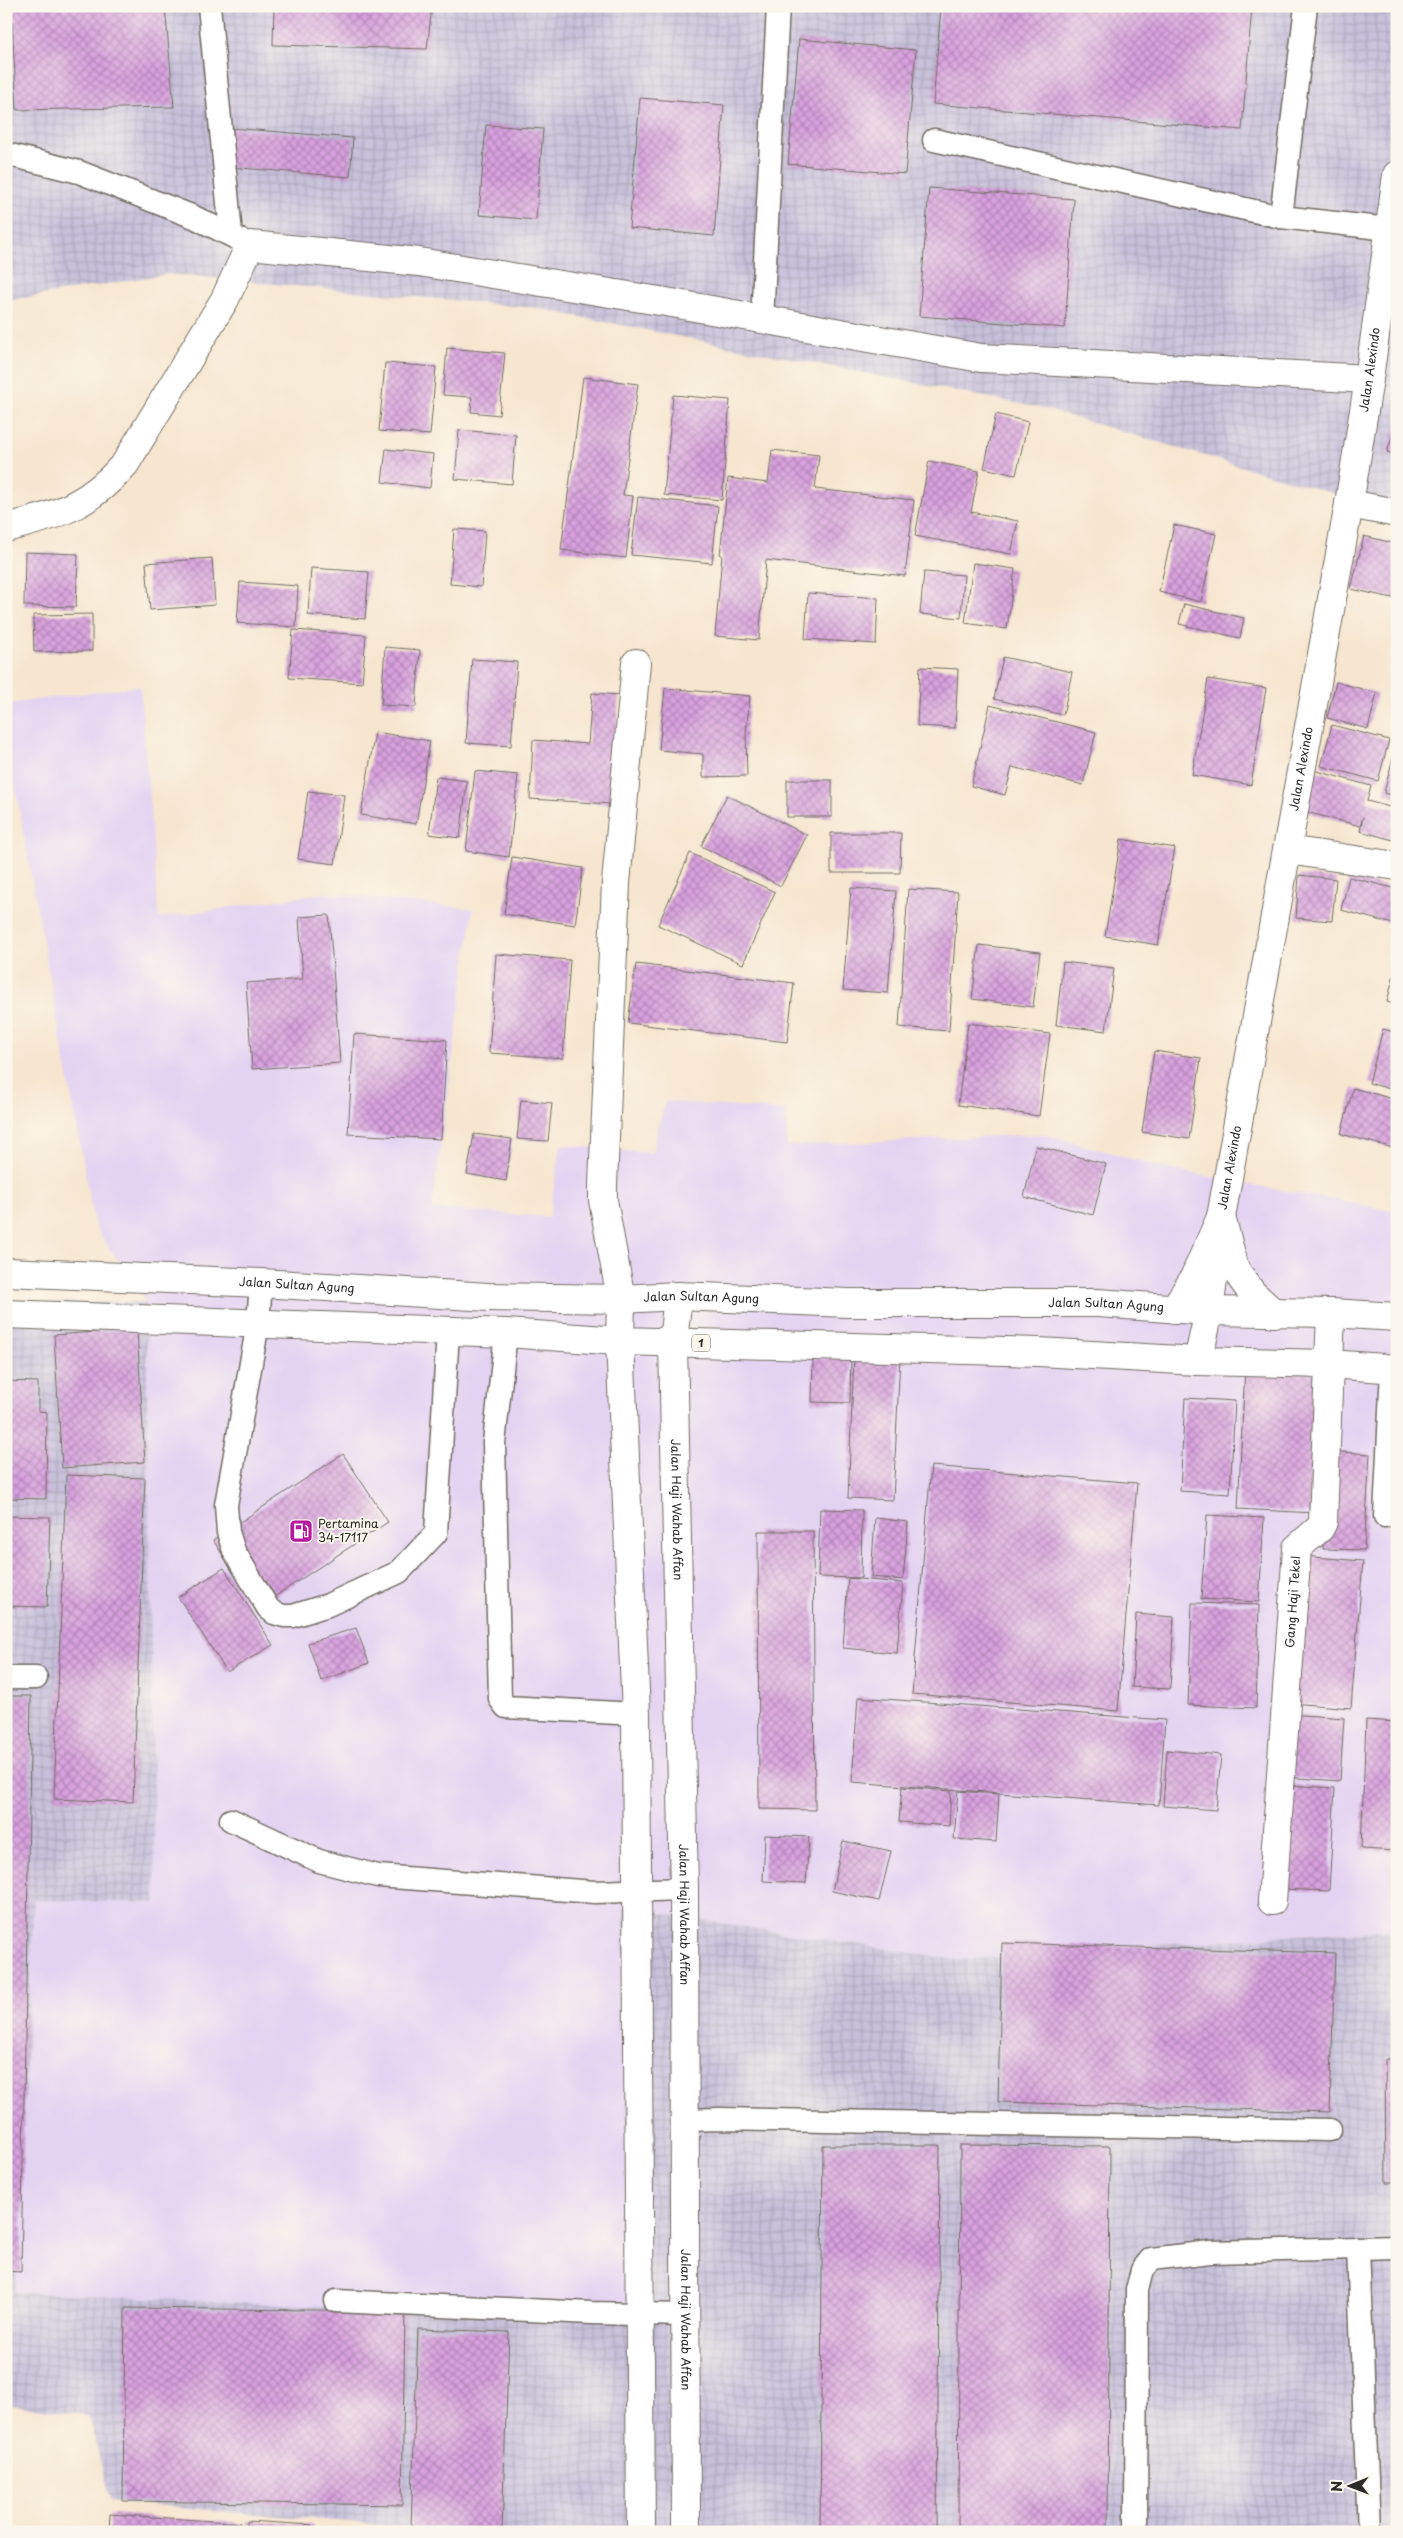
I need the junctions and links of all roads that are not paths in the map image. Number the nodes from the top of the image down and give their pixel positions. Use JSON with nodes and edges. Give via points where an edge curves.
{"nodes":[{"id":1,"x":209,"y":6,"type":"edge"},
{"id":2,"x":778,"y":6,"type":"edge"},
{"id":3,"x":1306,"y":6,"type":"edge"},
{"id":4,"x":934,"y":140,"type":"dead end"},
{"id":5,"x":6,"y":154,"type":"edge"},
{"id":6,"x":1397,"y":175,"type":"edge"},
{"id":7,"x":1392,"y":216,"type":"edge"},
{"id":8,"x":1281,"y":217,"type":"junction"},
{"id":9,"x":241,"y":240,"type":"junction"},
{"id":10,"x":762,"y":320,"type":"junction"},
{"id":11,"x":1369,"y":379,"type":"junction"},
{"id":12,"x":1349,"y":504,"type":"junction"},
{"id":13,"x":1397,"y":513,"type":"edge"},
{"id":14,"x":6,"y":528,"type":"edge"},
{"id":15,"x":636,"y":663,"type":"dead end"},
{"id":16,"x":1287,"y":850,"type":"junction"},
{"id":17,"x":1397,"y":866,"type":"edge"},
{"id":18,"x":1221,"y":1217,"type":"junction"},
{"id":19,"x":6,"y":1272,"type":"edge"},
{"id":20,"x":261,"y":1283,"type":"junction"},
{"id":21,"x":678,"y":1296,"type":"junction"},
{"id":22,"x":621,"y":1299,"type":"junction"},
{"id":23,"x":1174,"y":1309,"type":"junction"},
{"id":24,"x":1209,"y":1311,"type":"junction"},
{"id":25,"x":1331,"y":1312,"type":"junction"},
{"id":26,"x":1274,"y":1313,"type":"junction"},
{"id":27,"x":6,"y":1314,"type":"edge"},
{"id":28,"x":1397,"y":1316,"type":"edge"},
{"id":29,"x":258,"y":1323,"type":"junction"},
{"id":30,"x":448,"y":1332,"type":"junction"},
{"id":31,"x":506,"y":1333,"type":"junction"},
{"id":32,"x":620,"y":1341,"type":"junction"},
{"id":33,"x":673,"y":1342,"type":"junction"},
{"id":34,"x":1198,"y":1361,"type":"junction"},
{"id":35,"x":1329,"y":1364,"type":"junction"},
{"id":36,"x":1394,"y":1369,"type":"edge"},
{"id":37,"x":1385,"y":1516,"type":"dead end"},
{"id":38,"x":6,"y":1678,"type":"edge"},
{"id":39,"x":36,"y":1678,"type":"dead end"},
{"id":40,"x":636,"y":1714,"type":"junction"},
{"id":41,"x":231,"y":1820,"type":"dead end"},
{"id":42,"x":684,"y":1888,"type":"junction"},
{"id":43,"x":638,"y":1889,"type":"junction"},
{"id":44,"x":1272,"y":1900,"type":"dead end"},
{"id":45,"x":684,"y":2120,"type":"junction"},
{"id":46,"x":1330,"y":2130,"type":"dead end"},
{"id":47,"x":1397,"y":2247,"type":"edge"},
{"id":48,"x":1358,"y":2248,"type":"junction"},
{"id":49,"x":336,"y":2301,"type":"dead end"},
{"id":50,"x":640,"y":2314,"type":"junction"},
{"id":51,"x":686,"y":2315,"type":"junction"},
{"id":52,"x":641,"y":2532,"type":"edge"},
{"id":53,"x":686,"y":2532,"type":"edge"},
{"id":54,"x":1136,"y":2532,"type":"edge"},
{"id":55,"x":1369,"y":2532,"type":"edge"}],
"edges":[{"from":1,"to":9,"type":"lane"},
{"from":2,"to":10,"type":"lane"},
{"from":3,"to":8,"type":"lane"},
{"from":4,"to":8,"type":"lane"},
{"from":5,"to":9,"type":"lane","via":[[79,172],[194,217]]},
{"from":6,"to":7,"type":"main road","name":"Jalan Alexindo"},
{"from":7,"to":8,"type":"lane"},
{"from":7,"to":11,"type":"main road","name":"Jalan Alexindo"},
{"from":9,"to":10,"type":"main road","via":[[420,262]]},
{"from":9,"to":14,"type":"main road","via":[[225,299],[119,471],[108,484],[74,507],[60,514]]},
{"from":10,"to":11,"type":"main road","via":[[982,358]]},
{"from":11,"to":12,"type":"main road","name":"Jalan Alexindo"},
{"from":12,"to":13,"type":"main road"},
{"from":12,"to":16,"type":"main road","name":"Jalan Alexindo"},
{"from":15,"to":22,"type":"main road","via":[[616,883],[603,1184]]},
{"from":16,"to":17,"type":"main road"},
{"from":16,"to":18,"type":"main road","name":"Jalan Alexindo"},
{"from":18,"to":23,"type":"main road","via":[[1193,1280]]},
{"from":18,"to":24,"type":"main road","name":"Jalan Alexindo"},
{"from":18,"to":26,"type":"main road","via":[[1235,1269],[1252,1293]]},
{"from":19,"to":20,"type":"main road","name":"Jalan Sultan Agung"},
{"from":20,"to":22,"type":"main road","name":"Jalan Sultan Agung","via":[[489,1297]]},
{"from":20,"to":29,"type":"lane"},
{"from":21,"to":22,"type":"main road","name":"Jalan Sultan Agung"},
{"from":21,"to":23,"type":"main road","name":"Jalan Sultan Agung","via":[[848,1303],[1098,1303]]},
{"from":21,"to":33,"type":"main road","name":"Jalan Haji Wahab Affan"},
{"from":22,"to":32,"type":"main road"},
{"from":23,"to":24,"type":"main road","name":"Jalan Sultan Agung"},
{"from":24,"to":26,"type":"main road","name":"Jalan Sultan Agung"},
{"from":24,"to":34,"type":"main road","name":"Jalan Alexindo"},
{"from":25,"to":26,"type":"main road","name":"Jalan Sultan Agung"},
{"from":25,"to":28,"type":"main road","name":"Jalan Sultan Agung"},
{"from":25,"to":35,"type":"main road","name":"Gang Haji Tekel"},
{"from":27,"to":29,"type":"main road","number":"1"},
{"from":29,"to":30,"type":"main road","number":"1"},
{"from":29,"to":30,"type":"lane","via":[[226,1505],[228,1532],[234,1551],[268,1608],[284,1616],[328,1605],[399,1572],[436,1532]]},
{"from":30,"to":31,"type":"main road","number":"1"},
{"from":31,"to":32,"type":"main road","number":"1"},
{"from":31,"to":40,"type":"lane","via":[[494,1443],[500,1699],[506,1707]]},
{"from":32,"to":33,"type":"main road","number":"1"},
{"from":32,"to":40,"type":"main road"},
{"from":33,"to":34,"type":"main road","number":"1","via":[[1039,1352]]},
{"from":33,"to":42,"type":"main road","name":"Jalan Haji Wahab Affan"},
{"from":34,"to":35,"type":"main road","number":"1"},
{"from":35,"to":36,"type":"main road","number":"1"},
{"from":35,"to":44,"type":"main road","name":"Gang Haji Tekel","via":[[1322,1522],[1320,1528],[1298,1548]]},
{"from":36,"to":37,"type":"lane"},
{"from":38,"to":39,"type":"lane"},
{"from":40,"to":43,"type":"main road"},
{"from":41,"to":43,"type":"lane","via":[[319,1862],[378,1876],[595,1892]]},
{"from":42,"to":43,"type":"lane"},
{"from":42,"to":45,"type":"main road","name":"Jalan Haji Wahab Affan"},
{"from":43,"to":50,"type":"main road"},
{"from":45,"to":46,"type":"lane"},
{"from":45,"to":51,"type":"main road","name":"Jalan Haji Wahab Affan"},
{"from":47,"to":48,"type":"lane"},
{"from":48,"to":54,"type":"lane","via":[[1210,2252],[1152,2259],[1142,2270],[1137,2290]]},
{"from":48,"to":55,"type":"lane"},
{"from":49,"to":50,"type":"lane"},
{"from":50,"to":51,"type":"lane"},
{"from":50,"to":52,"type":"main road"},
{"from":51,"to":53,"type":"main road","name":"Jalan Haji Wahab Affan"}]}
